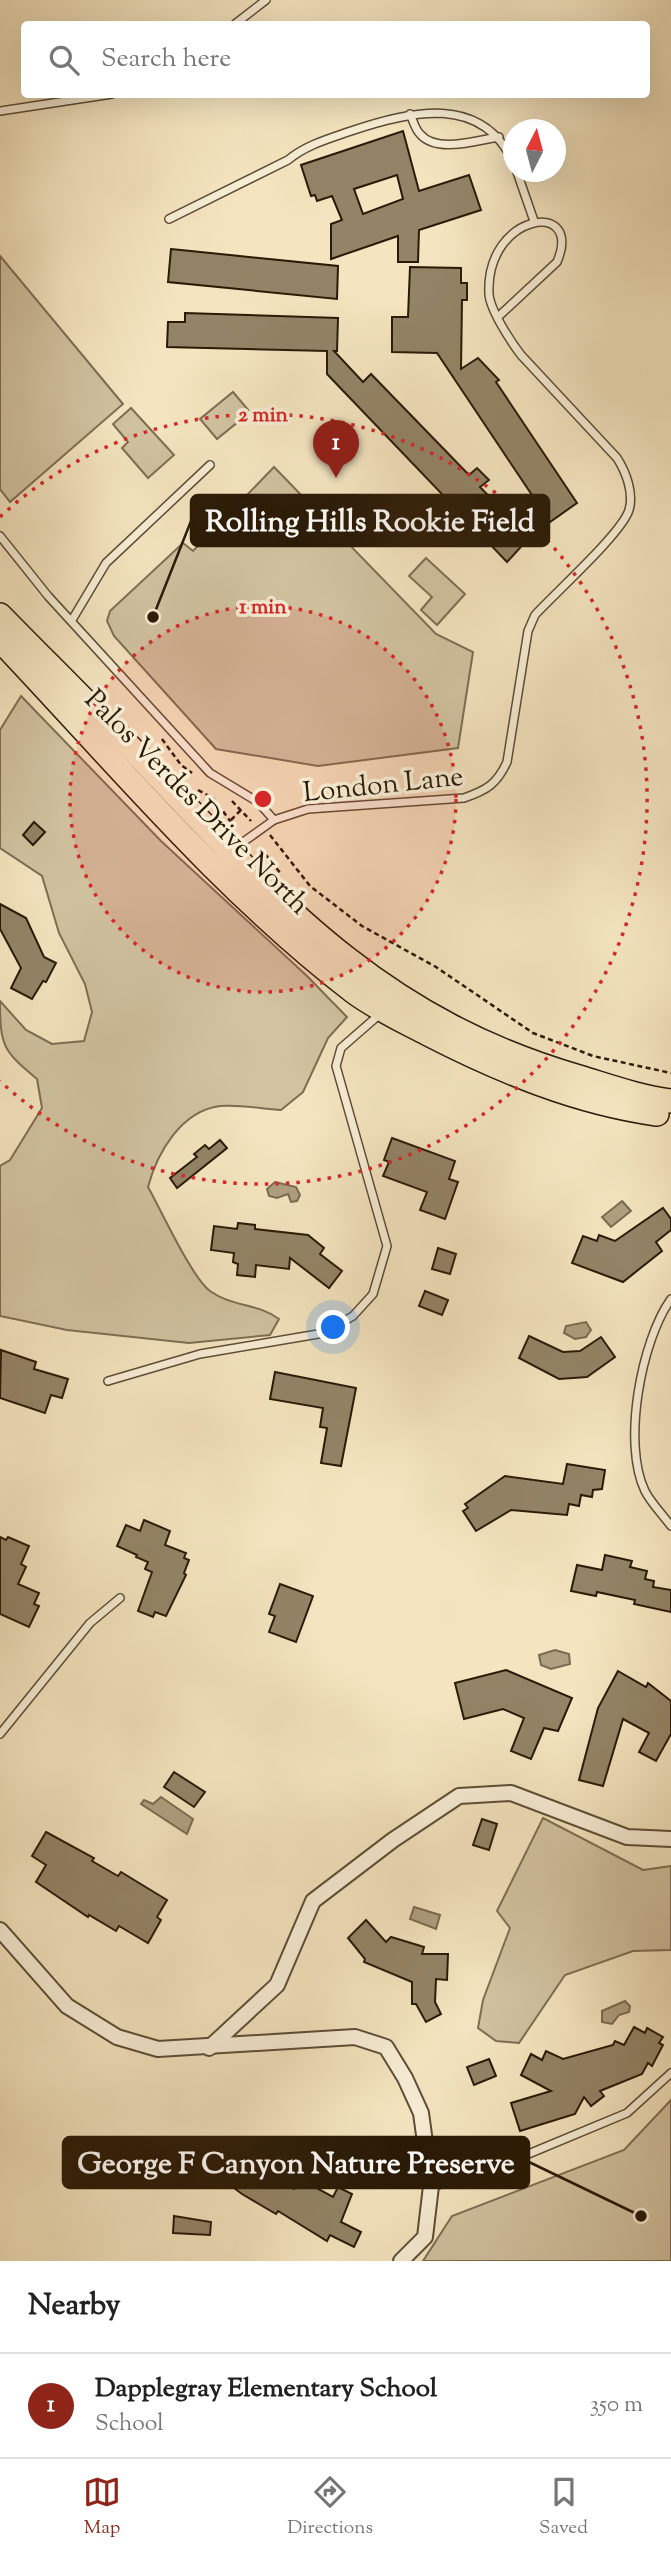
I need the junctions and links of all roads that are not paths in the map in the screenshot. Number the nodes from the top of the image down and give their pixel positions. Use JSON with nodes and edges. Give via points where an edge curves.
{"nodes":[{"id":1,"x":266,"y":0,"type":"edge"},
{"id":2,"x":239,"y":21,"type":"edge"},
{"id":3,"x":86,"y":98,"type":"edge"},
{"id":4,"x":0,"y":111,"type":"edge"},
{"id":5,"x":410,"y":114,"type":"junction"},
{"id":6,"x":499,"y":137,"type":"junction"},
{"id":7,"x":503,"y":145,"type":"edge"},
{"id":8,"x":520,"y":182,"type":"edge"},
{"id":9,"x":169,"y":219,"type":"dead end"},
{"id":10,"x":534,"y":221,"type":"junction"},
{"id":11,"x":499,"y":316,"type":"junction"},
{"id":12,"x":210,"y":465,"type":"dead end"},
{"id":13,"x":0,"y":536,"type":"edge"},
{"id":14,"x":0,"y":615,"type":"edge"},
{"id":15,"x":72,"y":620,"type":"junction"},
{"id":16,"x":0,"y":640,"type":"edge"},
{"id":17,"x":111,"y":757,"type":"junction"},
{"id":18,"x":274,"y":820,"type":"junction"},
{"id":19,"x":229,"y":852,"type":"junction"},
{"id":20,"x":260,"y":911,"type":"junction"},
{"id":21,"x":391,"y":1004,"type":"junction"},
{"id":22,"x":671,"y":1101,"type":"edge"},
{"id":23,"x":671,"y":1115,"type":"edge"},
{"id":24,"x":671,"y":1299,"type":"edge"},
{"id":25,"x":108,"y":1381,"type":"dead end"},
{"id":26,"x":671,"y":1525,"type":"edge"},
{"id":27,"x":120,"y":1598,"type":"dead end"},
{"id":28,"x":0,"y":1734,"type":"edge"},
{"id":29,"x":671,"y":1839,"type":"edge"},
{"id":30,"x":0,"y":1930,"type":"edge"},
{"id":31,"x":209,"y":2048,"type":"junction"},
{"id":32,"x":671,"y":2073,"type":"edge"},
{"id":33,"x":431,"y":2186,"type":"junction"},
{"id":34,"x":401,"y":2261,"type":"edge"}],
"edges":[{"from":1,"to":2,"type":"lane"},
{"from":3,"to":4,"type":"lane"},
{"from":5,"to":6,"type":"lane","via":[[446,113],[481,122]]},
{"from":5,"to":6,"type":"lane","via":[[419,134],[443,145]]},
{"from":5,"to":9,"type":"lane","via":[[303,148],[288,160]]},
{"from":6,"to":7,"type":"lane"},
{"from":8,"to":10,"type":"lane"},
{"from":10,"to":11,"type":"lane","via":[[519,227],[500,248],[489,296]]},
{"from":10,"to":11,"type":"lane","via":[[556,228],[561,253]]},
{"from":11,"to":18,"type":"lane","name":"London Lane","via":[[521,355],[617,458],[628,482],[629,512],[535,615],[527,631],[507,762],[498,781],[464,798],[308,809]]},
{"from":12,"to":15,"type":"lane","via":[[106,563]]},
{"from":13,"to":15,"type":"lane"},
{"from":14,"to":19,"type":"main road","name":"Palos Verdes Drive North"},
{"from":15,"to":18,"type":"lane","via":[[210,773],[258,802]]},
{"from":16,"to":17,"type":"main road","name":"Palos Verdes Drive North"},
{"from":17,"to":19,"type":"main road","via":[[138,771],[204,841]]},
{"from":17,"to":20,"type":"main road","name":"Palos Verdes Drive North"},
{"from":18,"to":19,"type":"lane","name":"London Lane"},
{"from":19,"to":20,"type":"main road"},
{"from":19,"to":21,"type":"main road","name":"Palos Verdes Drive North"},
{"from":20,"to":21,"type":"main road","name":"Palos Verdes Drive North","via":[[356,993]]},
{"from":21,"to":22,"type":"main road","name":"Palos Verdes Drive North","via":[[532,1064]]},
{"from":21,"to":23,"type":"main road","name":"Palos Verdes Drive North","via":[[454,1047],[555,1089],[609,1105]]},
{"from":21,"to":25,"type":"lane","via":[[341,1048],[337,1066],[387,1246],[373,1294],[353,1316],[324,1333],[200,1354]]},
{"from":24,"to":26,"type":"lane","via":[[645,1359],[635,1449],[645,1491]]},
{"from":27,"to":28,"type":"lane","via":[[90,1623]]},
{"from":29,"to":31,"type":"street","via":[[627,1837],[511,1793],[459,1796],[313,1901],[277,1985]]},
{"from":30,"to":31,"type":"street","via":[[66,2006],[117,2037],[158,2049]]},
{"from":31,"to":33,"type":"street","via":[[355,2037],[386,2048],[421,2113]]},
{"from":32,"to":33,"type":"lane","via":[[627,2113],[478,2174]]},
{"from":33,"to":34,"type":"street","via":[[425,2237]]}]}
